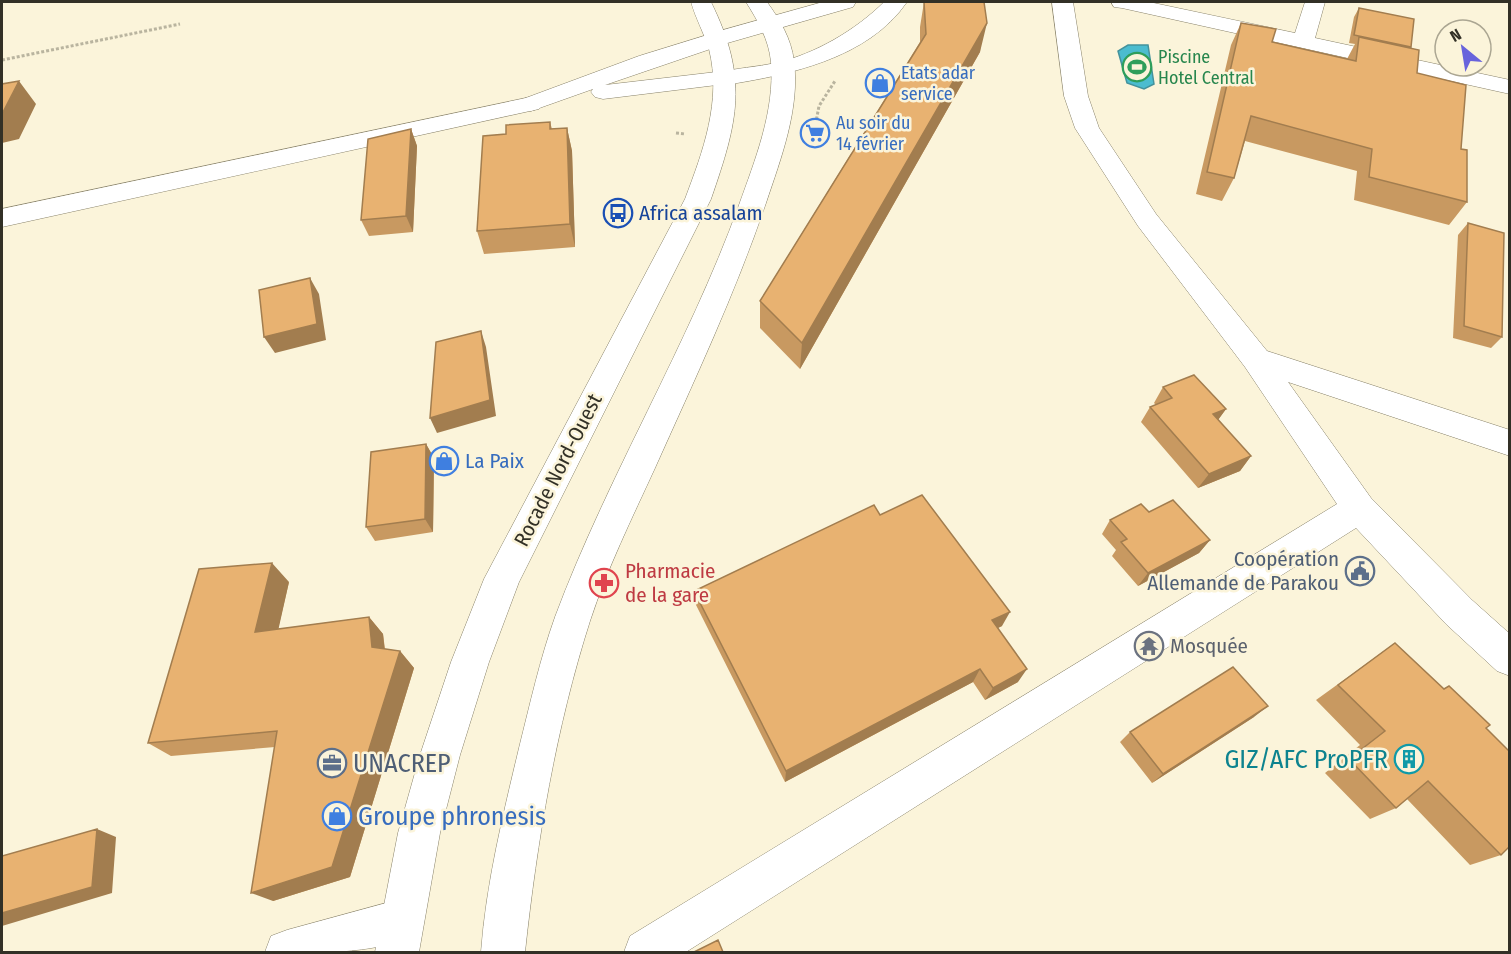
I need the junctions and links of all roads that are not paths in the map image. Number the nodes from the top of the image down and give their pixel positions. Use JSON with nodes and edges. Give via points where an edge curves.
{"nodes":[{"id":1,"x":700,"y":2,"type":"edge"},
{"id":2,"x":845,"y":2,"type":"edge"},
{"id":3,"x":896,"y":2,"type":"edge"},
{"id":4,"x":1062,"y":2,"type":"edge"},
{"id":5,"x":1122,"y":2,"type":"edge"},
{"id":6,"x":1315,"y":2,"type":"edge"},
{"id":7,"x":765,"y":13,"type":"edge"},
{"id":8,"x":717,"y":39,"type":"junction"},
{"id":9,"x":1304,"y":42,"type":"junction"},
{"id":10,"x":670,"y":51,"type":"junction"},
{"id":11,"x":783,"y":69,"type":"junction"},
{"id":12,"x":725,"y":78,"type":"junction"},
{"id":13,"x":1509,"y":87,"type":"edge"},
{"id":14,"x":531,"y":104,"type":"junction"},
{"id":15,"x":2,"y":218,"type":"edge"},
{"id":16,"x":1256,"y":359,"type":"junction"},
{"id":17,"x":1509,"y":443,"type":"edge"},
{"id":18,"x":1359,"y":508,"type":"junction"},
{"id":19,"x":1509,"y":659,"type":"edge"},
{"id":20,"x":399,"y":937,"type":"edge"},
{"id":21,"x":287,"y":952,"type":"edge"},
{"id":22,"x":503,"y":952,"type":"edge"},
{"id":23,"x":646,"y":952,"type":"edge"}],
"edges":[{"from":1,"to":8,"type":"street","name":"Rocade Nord-Ouest"},
{"from":1,"to":10,"type":"street","via":[[696,26]]},
{"from":2,"to":7,"type":"street"},
{"from":3,"to":11,"type":"street","via":[[877,22],[855,36]]},
{"from":4,"to":16,"type":"street","via":[[1076,96],[1087,128],[1147,220]]},
{"from":5,"to":9,"type":"street"},
{"from":6,"to":9,"type":"street"},
{"from":7,"to":8,"type":"street"},
{"from":7,"to":11,"type":"street","via":[[778,37]]},
{"from":8,"to":10,"type":"street"},
{"from":8,"to":12,"type":"street","name":"Rocade Nord-Ouest"},
{"from":9,"to":13,"type":"street"},
{"from":10,"to":14,"type":"street"},
{"from":11,"to":12,"type":"street"},
{"from":11,"to":22,"type":"street","via":[[774,141],[736,252],[579,603],[557,669],[532,775],[509,896]]},
{"from":12,"to":14,"type":"street"},
{"from":12,"to":20,"type":"street","name":"Rocade Nord-Ouest","via":[[720,135],[698,199],[502,579],[470,662],[419,833]]},
{"from":14,"to":15,"type":"street"},
{"from":16,"to":17,"type":"street"},
{"from":16,"to":18,"type":"street"},
{"from":18,"to":19,"type":"street"},
{"from":18,"to":23,"type":"street"},
{"from":20,"to":21,"type":"street"}]}
